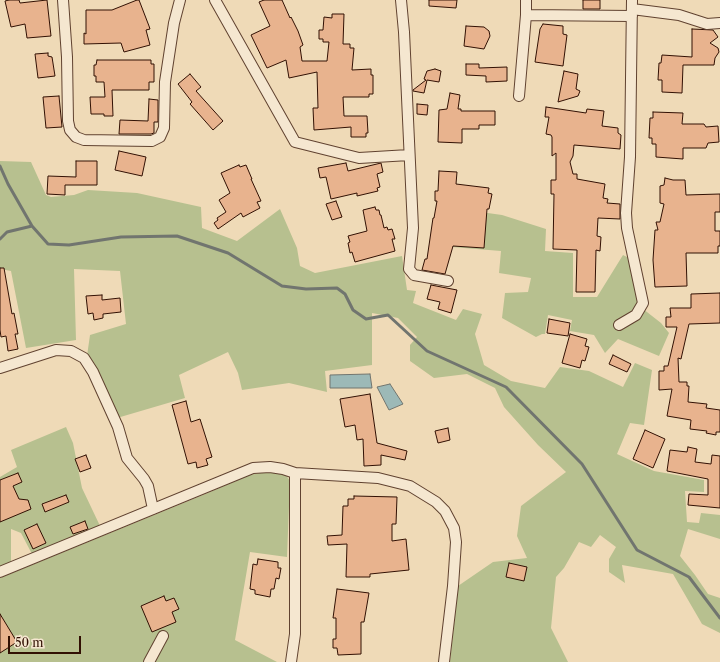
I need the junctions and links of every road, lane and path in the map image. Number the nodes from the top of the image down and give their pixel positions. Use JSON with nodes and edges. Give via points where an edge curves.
{"nodes":[{"id":1,"x":63,"y":0,"type":"edge"},
{"id":2,"x":180,"y":0,"type":"edge"},
{"id":3,"x":215,"y":0,"type":"edge"},
{"id":4,"x":401,"y":0,"type":"edge"},
{"id":5,"x":526,"y":0,"type":"edge"},
{"id":6,"x":632,"y":8,"type":"edge"},
{"id":7,"x":526,"y":15,"type":"junction"},
{"id":8,"x":720,"y":23,"type":"edge"},
{"id":9,"x":519,"y":96,"type":"dead end"},
{"id":10,"x":409,"y":155,"type":"junction"},
{"id":11,"x":448,"y":281,"type":"dead end"},
{"id":12,"x":619,"y":325,"type":"dead end"},
{"id":13,"x":0,"y":368,"type":"edge"},
{"id":14,"x":295,"y":473,"type":"junction"},
{"id":15,"x":153,"y":508,"type":"junction"},
{"id":16,"x":0,"y":572,"type":"edge"},
{"id":17,"x":163,"y":636,"type":"dead end"},
{"id":18,"x":149,"y":662,"type":"edge"},
{"id":19,"x":291,"y":662,"type":"edge"},
{"id":20,"x":444,"y":662,"type":"edge"}],
"edges":[{"from":1,"to":2,"type":"street","via":[[70,130],[84,140],[152,141],[160,137],[164,128],[166,82],[174,23]]},
{"from":3,"to":10,"type":"street","via":[[295,142],[359,158]]},
{"from":4,"to":10,"type":"street"},
{"from":5,"to":7,"type":"street"},
{"from":6,"to":7,"type":"street"},
{"from":6,"to":8,"type":"street","via":[[679,15],[706,24]]},
{"from":6,"to":12,"type":"street","via":[[630,157],[626,213],[643,303],[636,316]]},
{"from":7,"to":9,"type":"street"},
{"from":10,"to":11,"type":"street","via":[[413,228],[409,269],[414,275]]},
{"from":13,"to":15,"type":"street","via":[[56,350],[71,350],[84,358],[90,365],[118,427],[128,458],[148,486]]},
{"from":14,"to":15,"type":"street","via":[[270,467],[252,468]]},
{"from":14,"to":19,"type":"street","via":[[295,634]]},
{"from":14,"to":20,"type":"street","via":[[378,478],[396,482],[410,486],[436,502],[445,511],[454,528],[456,542]]},
{"from":15,"to":16,"type":"street"},
{"from":17,"to":18,"type":"street"}]}
